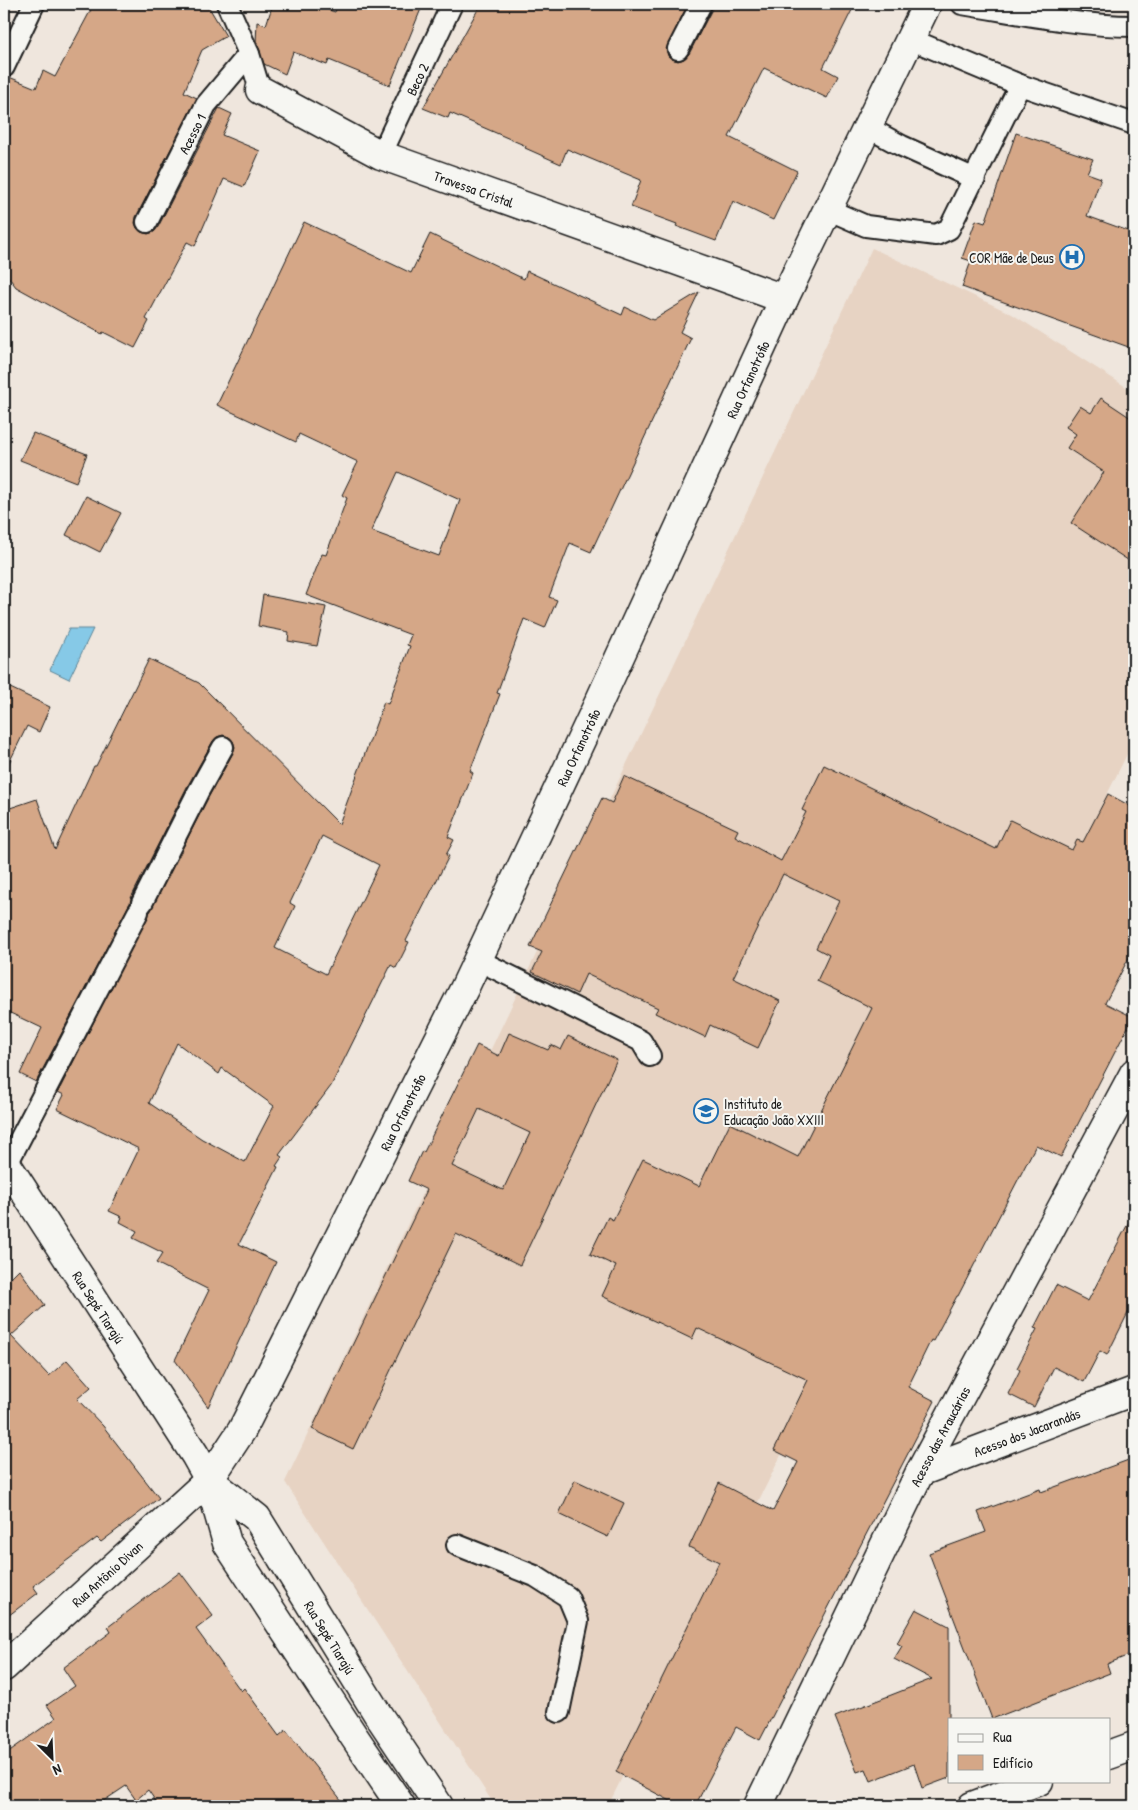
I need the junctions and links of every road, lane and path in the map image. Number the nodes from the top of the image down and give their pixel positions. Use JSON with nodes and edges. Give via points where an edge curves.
{"nodes":[{"id":1,"x":34,"y":4,"type":"edge"},
{"id":2,"x":452,"y":4,"type":"edge"},
{"id":3,"x":701,"y":4,"type":"edge"},
{"id":4,"x":927,"y":4,"type":"edge"},
{"id":5,"x":962,"y":4,"type":"edge"},
{"id":6,"x":232,"y":7,"type":"edge"},
{"id":7,"x":1134,"y":26,"type":"edge"},
{"id":8,"x":910,"y":39,"type":"junction"},
{"id":9,"x":678,"y":49,"type":"dead end"},
{"id":10,"x":249,"y":54,"type":"junction"},
{"id":11,"x":4,"y":67,"type":"edge"},
{"id":12,"x":1020,"y":85,"type":"junction"},
{"id":13,"x":260,"y":90,"type":"joint"},
{"id":14,"x":1134,"y":124,"type":"edge"},
{"id":15,"x":867,"y":128,"type":"junction"},
{"id":16,"x":381,"y":155,"type":"junction"},
{"id":17,"x":975,"y":179,"type":"junction"},
{"id":18,"x":828,"y":209,"type":"junction"},
{"id":19,"x":147,"y":222,"type":"dead end"},
{"id":20,"x":784,"y":299,"type":"junction"},
{"id":21,"x":223,"y":747,"type":"dead end"},
{"id":22,"x":478,"y":960,"type":"junction"},
{"id":23,"x":650,"y":1056,"type":"dead end"},
{"id":24,"x":1134,"y":1073,"type":"edge"},
{"id":25,"x":5,"y":1162,"type":"edge"},
{"id":26,"x":1134,"y":1391,"type":"edge"},
{"id":27,"x":920,"y":1472,"type":"junction"},
{"id":28,"x":209,"y":1480,"type":"junction"},
{"id":29,"x":457,"y":1545,"type":"dead end"},
{"id":30,"x":4,"y":1667,"type":"edge"},
{"id":31,"x":559,"y":1712,"type":"dead end"},
{"id":32,"x":1134,"y":1746,"type":"edge"},
{"id":33,"x":1110,"y":1755,"type":"edge"},
{"id":34,"x":1036,"y":1782,"type":"edge"},
{"id":35,"x":401,"y":1806,"type":"edge"},
{"id":36,"x":439,"y":1806,"type":"edge"},
{"id":37,"x":758,"y":1806,"type":"edge"},
{"id":38,"x":972,"y":1806,"type":"edge"}],
"edges":[{"from":1,"to":11,"type":"lane"},
{"from":2,"to":16,"type":"lane","name":"Beco 2"},
{"from":3,"to":9,"type":"lane"},
{"from":4,"to":8,"type":"street","name":"Rua Orfanotrófio"},
{"from":5,"to":7,"type":"lane","via":[[1067,21]]},
{"from":6,"to":10,"type":"lane","name":"Travessa Cristal"},
{"from":8,"to":12,"type":"lane"},
{"from":8,"to":15,"type":"street","name":"Rua Orfanotrófio"},
{"from":10,"to":13,"type":"lane","name":"Travessa Cristal"},
{"from":10,"to":19,"type":"lane","name":"Acesso 1","via":[[206,105]]},
{"from":12,"to":14,"type":"lane"},
{"from":12,"to":17,"type":"lane"},
{"from":13,"to":16,"type":"street","name":"Travessa Cristal"},
{"from":15,"to":17,"type":"lane"},
{"from":15,"to":18,"type":"street","name":"Rua Orfanotrófio"},
{"from":16,"to":20,"type":"street","name":"Travessa Cristal"},
{"from":17,"to":18,"type":"lane","via":[[949,229],[936,235],[866,226]]},
{"from":18,"to":20,"type":"street","name":"Rua Orfanotrófio"},
{"from":20,"to":22,"type":"street","name":"Rua Orfanotrófio"},
{"from":21,"to":25,"type":"lane"},
{"from":22,"to":23,"type":"lane","via":[[641,1041]]},
{"from":22,"to":28,"type":"street","name":"Rua Orfanotrófio","via":[[242,1430]]},
{"from":24,"to":27,"type":"street","name":"Acesso das Araucárias"},
{"from":25,"to":28,"type":"street","name":"Rua Sepé Tiarajú"},
{"from":26,"to":27,"type":"street","name":"Acesso dos Jacarandás"},
{"from":27,"to":37,"type":"street","name":"Acesso das Araucárias"},
{"from":28,"to":30,"type":"street","name":"Rua Antônio Divan"},
{"from":28,"to":35,"type":"street","name":"Rua Sepé Tiarajú","via":[[227,1542]]},
{"from":28,"to":36,"type":"street","name":"Rua Sepé Tiarajú","via":[[257,1518],[377,1713]]},
{"from":29,"to":31,"type":"lane","via":[[534,1576],[568,1598],[578,1621]]},
{"from":32,"to":33,"type":"street"},
{"from":34,"to":38,"type":"street"}]}
